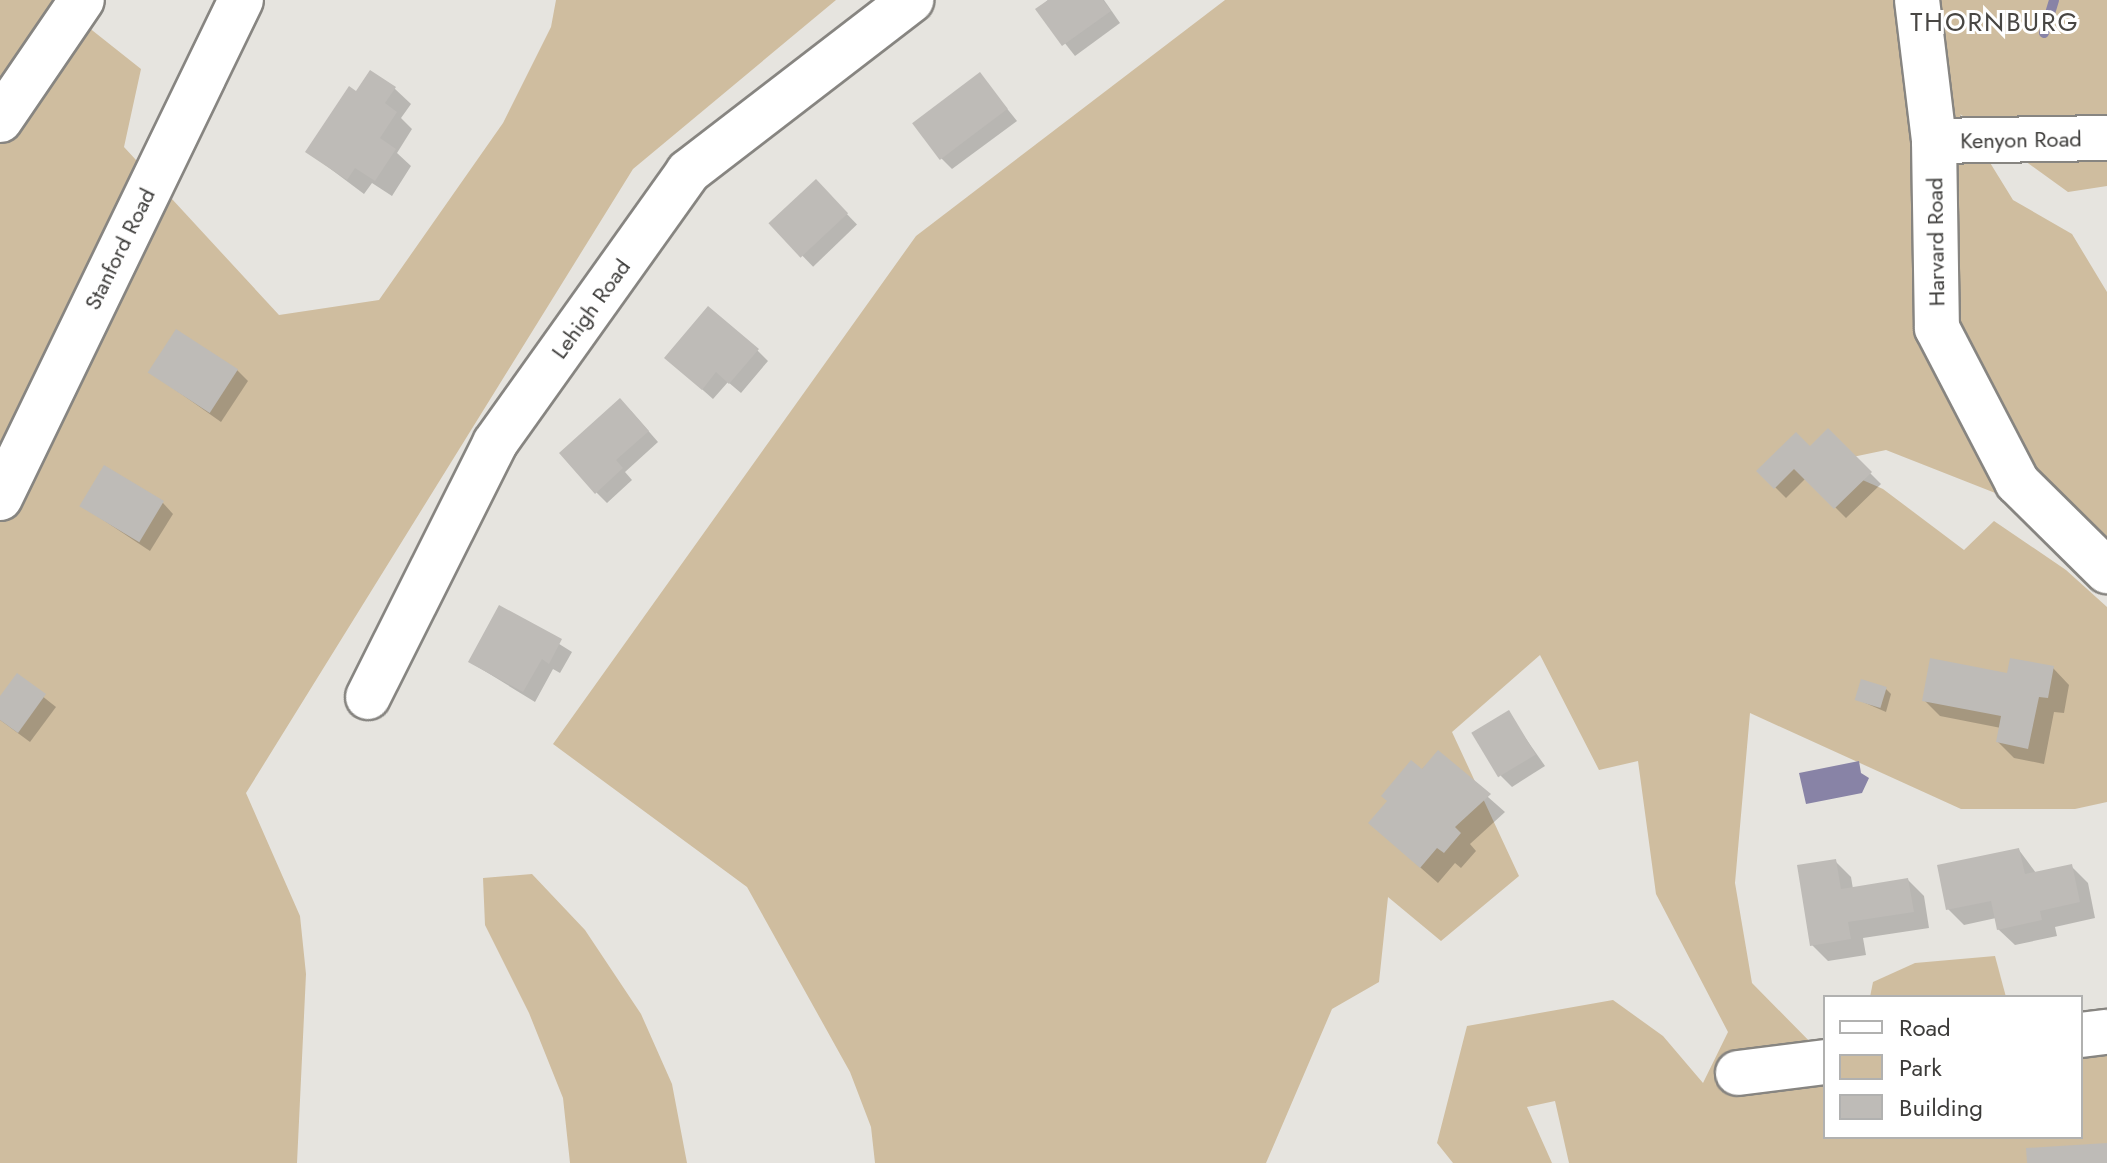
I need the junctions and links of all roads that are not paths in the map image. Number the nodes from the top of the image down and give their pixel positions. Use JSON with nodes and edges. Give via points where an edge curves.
{"nodes":[{"id":1,"x":82,"y":0,"type":"edge"},
{"id":2,"x":241,"y":0,"type":"edge"},
{"id":3,"x":911,"y":0,"type":"edge"},
{"id":4,"x":1917,"y":0,"type":"edge"},
{"id":5,"x":0,"y":120,"type":"edge"},
{"id":6,"x":2107,"y":138,"type":"edge"},
{"id":7,"x":1934,"y":141,"type":"junction"},
{"id":8,"x":0,"y":498,"type":"edge"},
{"id":9,"x":2107,"y":571,"type":"edge"},
{"id":10,"x":368,"y":697,"type":"dead end"},
{"id":11,"x":2107,"y":1032,"type":"edge"},
{"id":12,"x":2083,"y":1035,"type":"edge"},
{"id":13,"x":1823,"y":1062,"type":"edge"},
{"id":14,"x":1738,"y":1073,"type":"dead end"}],
"edges":[{"from":1,"to":5,"type":"street"},
{"from":2,"to":8,"type":"street","name":"Stanford Road"},
{"from":3,"to":10,"type":"street","name":"Lehigh Road","via":[[688,172],[495,443]]},
{"from":4,"to":7,"type":"street","name":"Harvard Road"},
{"from":6,"to":7,"type":"street","name":"Kenyon Road"},
{"from":7,"to":9,"type":"street","name":"Harvard Road","via":[[1937,328],[2017,482]]},
{"from":11,"to":12,"type":"street"},
{"from":13,"to":14,"type":"street"}]}
